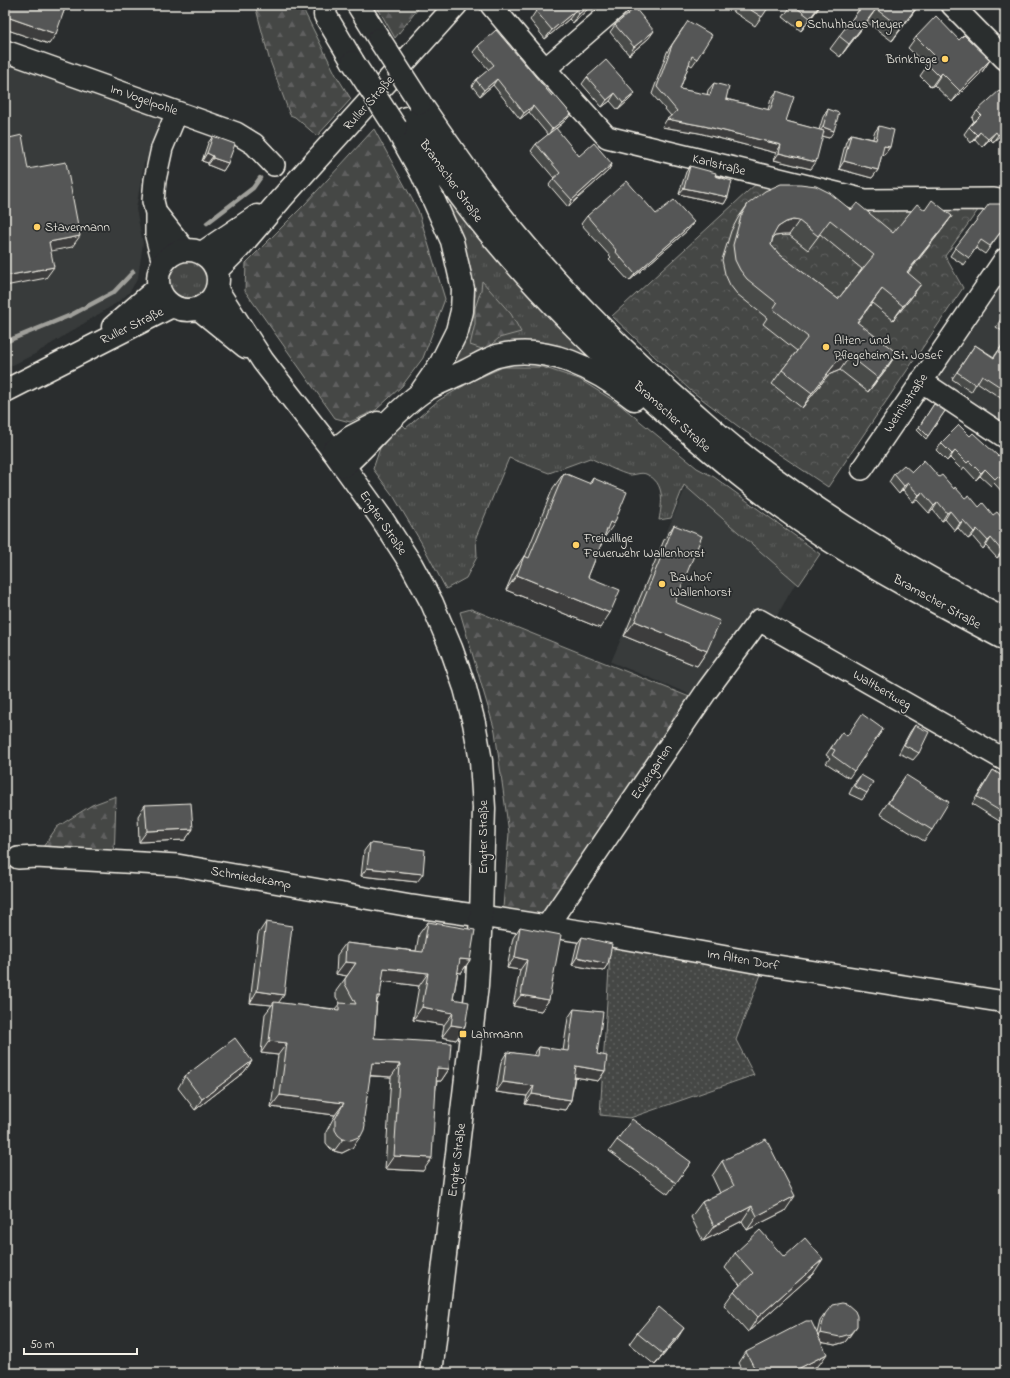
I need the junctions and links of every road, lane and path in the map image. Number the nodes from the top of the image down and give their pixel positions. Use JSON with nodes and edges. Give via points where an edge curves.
{"nodes":[{"id":1,"x":326,"y":5,"type":"edge"},
{"id":2,"x":330,"y":5,"type":"edge"},
{"id":3,"x":456,"y":5,"type":"edge"},
{"id":4,"x":491,"y":5,"type":"edge"},
{"id":5,"x":620,"y":5,"type":"edge"},
{"id":6,"x":952,"y":5,"type":"edge"},
{"id":7,"x":359,"y":7,"type":"edge"},
{"id":8,"x":5,"y":51,"type":"edge"},
{"id":9,"x":358,"y":57,"type":"junction"},
{"id":10,"x":1005,"y":59,"type":"edge"},
{"id":11,"x":545,"y":69,"type":"junction"},
{"id":12,"x":178,"y":112,"type":"junction"},
{"id":13,"x":407,"y":116,"type":"junction"},
{"id":14,"x":274,"y":165,"type":"dead end"},
{"id":15,"x":281,"y":199,"type":"junction"},
{"id":16,"x":1005,"y":201,"type":"edge"},
{"id":17,"x":156,"y":213,"type":"junction"},
{"id":18,"x":194,"y":252,"type":"junction"},
{"id":19,"x":1005,"y":259,"type":"edge"},
{"id":20,"x":163,"y":263,"type":"junction"},
{"id":21,"x":217,"y":280,"type":"junction"},
{"id":22,"x":159,"y":287,"type":"junction"},
{"id":23,"x":172,"y":306,"type":"junction"},
{"id":24,"x":199,"y":309,"type":"junction"},
{"id":25,"x":92,"y":346,"type":"junction"},
{"id":26,"x":263,"y":361,"type":"junction"},
{"id":27,"x":921,"y":381,"type":"junction"},
{"id":28,"x":5,"y":392,"type":"edge"},
{"id":29,"x":422,"y":392,"type":"junction"},
{"id":30,"x":1005,"y":437,"type":"edge"},
{"id":31,"x":712,"y":454,"type":"junction"},
{"id":32,"x":338,"y":458,"type":"junction"},
{"id":33,"x":862,"y":469,"type":"dead end"},
{"id":34,"x":1005,"y":619,"type":"edge"},
{"id":35,"x":759,"y":620,"type":"joint"},
{"id":36,"x":1005,"y":639,"type":"edge"},
{"id":37,"x":1005,"y":760,"type":"edge"},
{"id":38,"x":18,"y":858,"type":"dead end"},
{"id":39,"x":481,"y":916,"type":"junction"},
{"id":40,"x":547,"y":926,"type":"junction"},
{"id":41,"x":1005,"y":1002,"type":"edge"},
{"id":42,"x":431,"y":1373,"type":"edge"}],
"edges":[{"from":1,"to":9,"type":"main road","via":[[325,15]]},
{"from":2,"to":9,"type":"main road"},
{"from":3,"to":15,"type":"main road","name":"Ruller Straße"},
{"from":4,"to":11,"type":"street","name":"Karlstraße"},
{"from":5,"to":11,"type":"street"},
{"from":6,"to":10,"type":"street"},
{"from":7,"to":13,"type":"main road","bridge":true,"via":[[379,39]]},
{"from":8,"to":12,"type":"street","name":"Im Vogelpohle"},
{"from":9,"to":13,"type":"main road","bridge":true},
{"from":11,"to":16,"type":"street","name":"Karlstraße","via":[[607,137],[865,200]]},
{"from":12,"to":14,"type":"street","name":"Im Vogelpohle","via":[[236,133],[254,144]]},
{"from":12,"to":17,"type":"street","via":[[162,148],[155,180],[153,201]]},
{"from":13,"to":29,"type":"main road","via":[[422,174],[452,241],[463,289],[462,311],[457,331],[441,363]]},
{"from":13,"to":31,"type":"main road","name":"Bramscher Straße","via":[[423,144],[485,229],[581,334]]},
{"from":13,"to":34,"type":"main road","name":"Bramscher Straße","via":[[480,188],[538,260],[593,320],[737,450],[845,527],[941,586]]},
{"from":15,"to":18,"type":"main road","name":"Ruller Straße"},
{"from":15,"to":21,"type":"main road","name":"Ruller Straße","via":[[238,249]]},
{"from":17,"to":18,"type":"street"},
{"from":17,"to":20,"type":"street","via":[[156,236]]},
{"from":18,"to":20,"type":"main road","via":[[177,252]]},
{"from":18,"to":21,"type":"main road","via":[[209,257]]},
{"from":19,"to":27,"type":"street","name":"Wetrihstraße"},
{"from":20,"to":22,"type":"main road","via":[[158,279]]},
{"from":21,"to":24,"type":"main road","via":[[213,298]]},
{"from":21,"to":26,"type":"main road","name":"Engter Straße"},
{"from":22,"to":23,"type":"main road","via":[[166,301]]},
{"from":22,"to":25,"type":"main road","name":"Ruller Straße"},
{"from":23,"to":24,"type":"main road","via":[[181,310]]},
{"from":23,"to":25,"type":"main road","name":"Ruller Straße"},
{"from":24,"to":26,"type":"main road","name":"Engter Straße"},
{"from":25,"to":28,"type":"main road","name":"Ruller Straße"},
{"from":26,"to":32,"type":"main road","name":"Engter Straße"},
{"from":27,"to":30,"type":"street"},
{"from":27,"to":33,"type":"street","name":"Wetrihstraße"},
{"from":29,"to":31,"type":"main road","via":[[496,356],[519,352],[552,356],[571,361],[601,376],[693,449]]},
{"from":29,"to":32,"type":"main road","via":[[356,455]]},
{"from":31,"to":36,"type":"main road","name":"Bramscher Straße","via":[[828,539],[933,601]]},
{"from":32,"to":39,"type":"main road","name":"Engter Straße","via":[[411,564],[432,603],[465,688],[480,761],[484,824]]},
{"from":35,"to":37,"type":"street","name":"Waltbertweg"},
{"from":35,"to":40,"type":"street","name":"Eckergarten","via":[[708,689]]},
{"from":38,"to":39,"type":"street","name":"Schmiedekamp","via":[[177,865]]},
{"from":39,"to":40,"type":"street","name":"Im Alten Dorf"},
{"from":39,"to":42,"type":"main road","name":"Engter Straße","via":[[474,1007]]},
{"from":40,"to":41,"type":"street","name":"Im Alten Dorf"}]}
